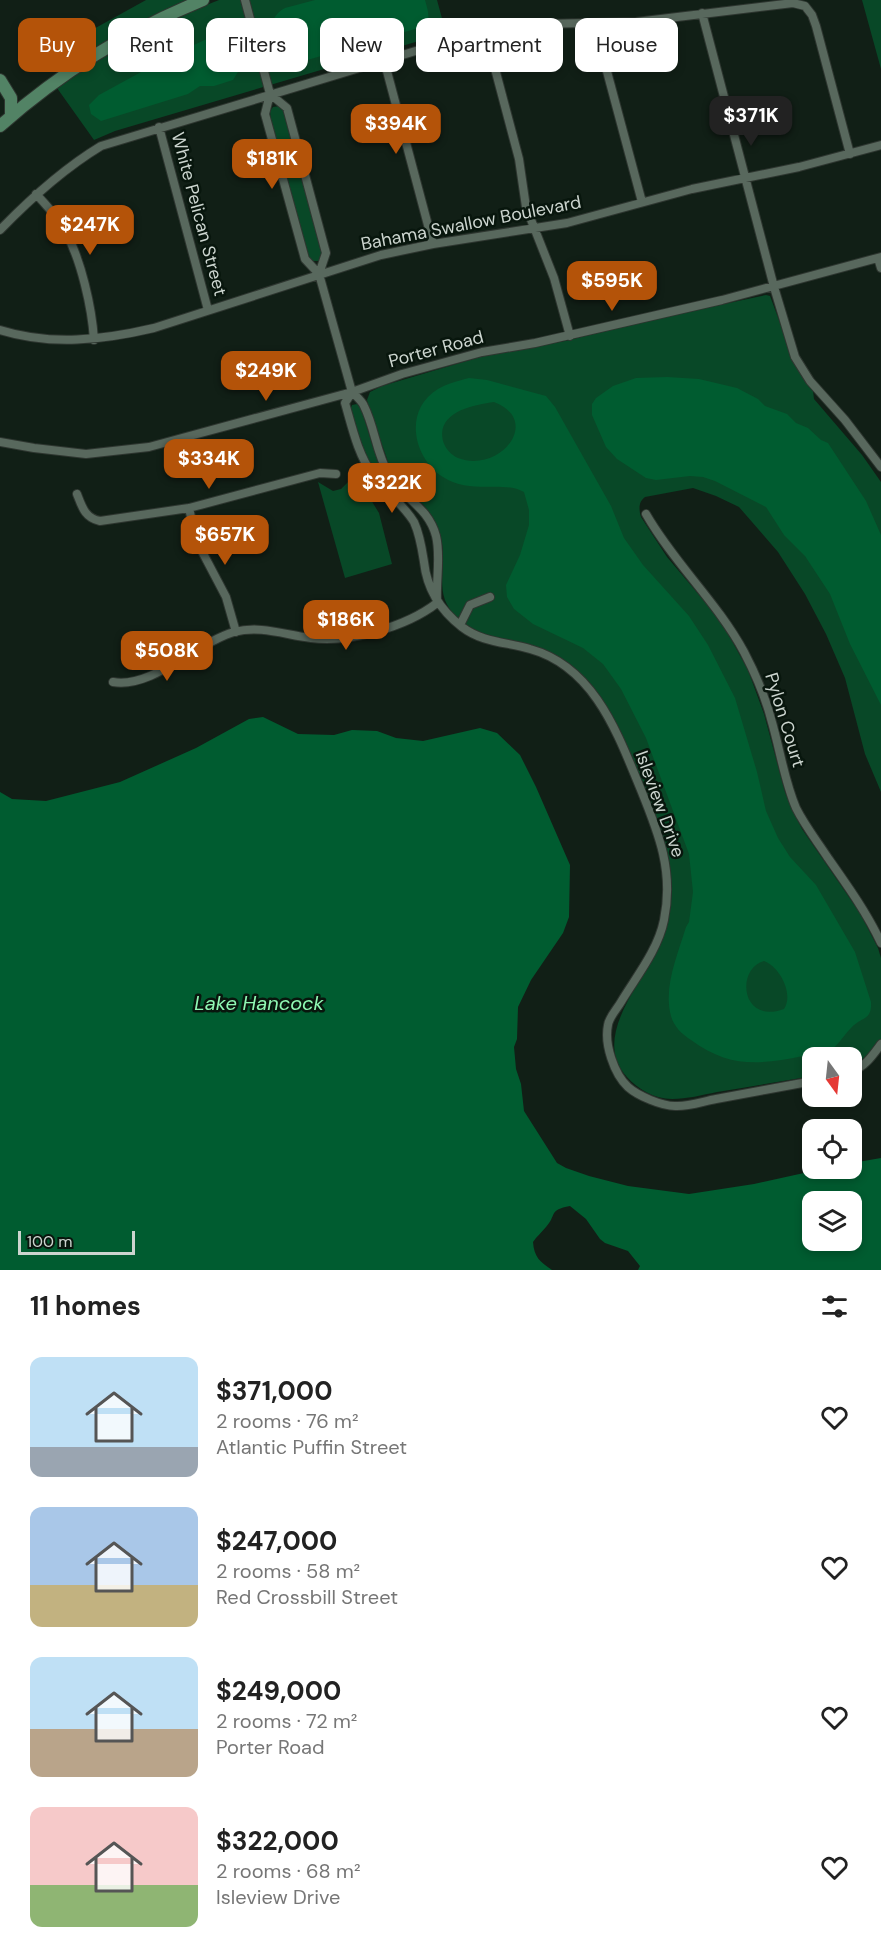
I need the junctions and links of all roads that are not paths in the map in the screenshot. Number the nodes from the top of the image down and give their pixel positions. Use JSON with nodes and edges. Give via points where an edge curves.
{"nodes":[{"id":1,"x":203,"y":0,"type":"edge"},
{"id":2,"x":245,"y":0,"type":"edge"},
{"id":3,"x":702,"y":13,"type":"junction"},
{"id":4,"x":665,"y":18,"type":"edge"},
{"id":5,"x":344,"y":72,"type":"edge"},
{"id":6,"x":387,"y":72,"type":"edge"},
{"id":7,"x":496,"y":72,"type":"edge"},
{"id":8,"x":607,"y":72,"type":"edge"},
{"id":9,"x":0,"y":80,"type":"edge"},
{"id":10,"x":270,"y":94,"type":"junction"},
{"id":11,"x":6,"y":113,"type":"edge"},
{"id":12,"x":0,"y":126,"type":"edge"},
{"id":13,"x":159,"y":127,"type":"junction"},
{"id":14,"x":881,"y":145,"type":"edge"},
{"id":15,"x":850,"y":154,"type":"junction"},
{"id":16,"x":746,"y":178,"type":"junction"},
{"id":17,"x":36,"y":194,"type":"junction"},
{"id":18,"x":642,"y":202,"type":"junction"},
{"id":19,"x":534,"y":228,"type":"junction"},
{"id":20,"x":0,"y":230,"type":"edge"},
{"id":21,"x":433,"y":244,"type":"junction"},
{"id":22,"x":880,"y":257,"type":"edge"},
{"id":23,"x":881,"y":268,"type":"edge"},
{"id":24,"x":319,"y":274,"type":"junction"},
{"id":25,"x":774,"y":287,"type":"junction"},
{"id":26,"x":208,"y":310,"type":"junction"},
{"id":27,"x":0,"y":330,"type":"edge"},
{"id":28,"x":570,"y":336,"type":"junction"},
{"id":29,"x":94,"y":339,"type":"junction"},
{"id":30,"x":352,"y":392,"type":"junction"},
{"id":31,"x":0,"y":442,"type":"edge"},
{"id":32,"x":881,"y":467,"type":"edge"},
{"id":33,"x":336,"y":474,"type":"dead end"},
{"id":34,"x":398,"y":486,"type":"junction"},
{"id":35,"x":390,"y":493,"type":"junction"},
{"id":36,"x":77,"y":494,"type":"dead end"},
{"id":37,"x":189,"y":508,"type":"junction"},
{"id":38,"x":646,"y":514,"type":"dead end"},
{"id":39,"x":490,"y":597,"type":"dead end"},
{"id":40,"x":437,"y":603,"type":"junction"},
{"id":41,"x":460,"y":625,"type":"junction"},
{"id":42,"x":236,"y":632,"type":"junction"},
{"id":43,"x":113,"y":682,"type":"dead end"},
{"id":44,"x":881,"y":943,"type":"edge"},
{"id":45,"x":881,"y":1044,"type":"edge"},
{"id":46,"x":862,"y":1066,"type":"edge"},
{"id":47,"x":802,"y":1083,"type":"edge"}],
"edges":[{"from":1,"to":11,"type":"main road","via":[[138,30]]},
{"from":2,"to":10,"type":"street"},
{"from":3,"to":4,"type":"street"},
{"from":3,"to":15,"type":"street","via":[[793,3],[805,6],[816,26]]},
{"from":3,"to":16,"type":"street"},
{"from":5,"to":10,"type":"street"},
{"from":6,"to":21,"type":"street"},
{"from":7,"to":19,"type":"street"},
{"from":8,"to":18,"type":"street"},
{"from":9,"to":11,"type":"main road","via":[[11,98]]},
{"from":10,"to":13,"type":"street"},
{"from":10,"to":24,"type":"street","via":[[265,114],[269,130],[305,259]]},
{"from":10,"to":24,"type":"street","via":[[287,108],[326,254]]},
{"from":11,"to":12,"type":"main road"},
{"from":13,"to":17,"type":"street","via":[[100,146],[72,163]]},
{"from":13,"to":26,"type":"street","name":"White Pelican Street"},
{"from":14,"to":15,"type":"street","name":"Bahama Swallow Boulevard"},
{"from":15,"to":16,"type":"street","name":"Bahama Swallow Boulevard"},
{"from":16,"to":18,"type":"street","name":"Bahama Swallow Boulevard"},
{"from":16,"to":25,"type":"street"},
{"from":17,"to":20,"type":"street"},
{"from":17,"to":29,"type":"street","via":[[55,215],[74,247]]},
{"from":18,"to":19,"type":"street","name":"Bahama Swallow Boulevard"},
{"from":19,"to":21,"type":"street","name":"Bahama Swallow Boulevard"},
{"from":19,"to":28,"type":"street"},
{"from":21,"to":24,"type":"street","name":"Bahama Swallow Boulevard"},
{"from":22,"to":23,"type":"street"},
{"from":22,"to":25,"type":"street","name":"Porter Road"},
{"from":24,"to":26,"type":"street","name":"Bahama Swallow Boulevard"},
{"from":24,"to":30,"type":"street"},
{"from":25,"to":28,"type":"street","name":"Porter Road"},
{"from":25,"to":32,"type":"street","via":[[795,357]]},
{"from":26,"to":29,"type":"street","name":"Bahama Swallow Boulevard","via":[[154,328]]},
{"from":27,"to":29,"type":"street","name":"Bahama Swallow Boulevard","via":[[62,340]]},
{"from":28,"to":30,"type":"street","name":"Porter Road","via":[[482,352]]},
{"from":30,"to":31,"type":"street","name":"Porter Road","via":[[127,450],[86,454]]},
{"from":30,"to":34,"type":"street","via":[[364,404],[377,449]]},
{"from":30,"to":35,"type":"street","name":"Isleview Drive","via":[[345,403],[357,444],[372,474]]},
{"from":33,"to":37,"type":"street","via":[[320,473]]},
{"from":34,"to":35,"type":"street"},
{"from":34,"to":40,"type":"street","via":[[431,523],[438,549]]},
{"from":35,"to":40,"type":"street","name":"Isleview Drive","via":[[417,530],[427,579]]},
{"from":36,"to":37,"type":"street","via":[[88,516],[100,521]]},
{"from":37,"to":42,"type":"street","via":[[196,540],[226,597]]},
{"from":38,"to":44,"type":"street","name":"Pylon Court","via":[[672,555],[718,610],[744,652],[772,720],[796,807]]},
{"from":39,"to":41,"type":"street","via":[[470,605]]},
{"from":40,"to":41,"type":"street","name":"Isleview Drive"},
{"from":40,"to":42,"type":"street","via":[[396,625],[338,639],[268,630]]},
{"from":41,"to":47,"type":"street","name":"Isleview Drive","via":[[494,642],[532,649],[577,675],[609,716],[655,825],[668,881],[664,924],[651,954],[608,1024],[608,1046],[614,1066],[627,1087],[644,1098],[675,1106]]},
{"from":42,"to":43,"type":"street","via":[[132,682]]},
{"from":45,"to":46,"type":"street"}]}
